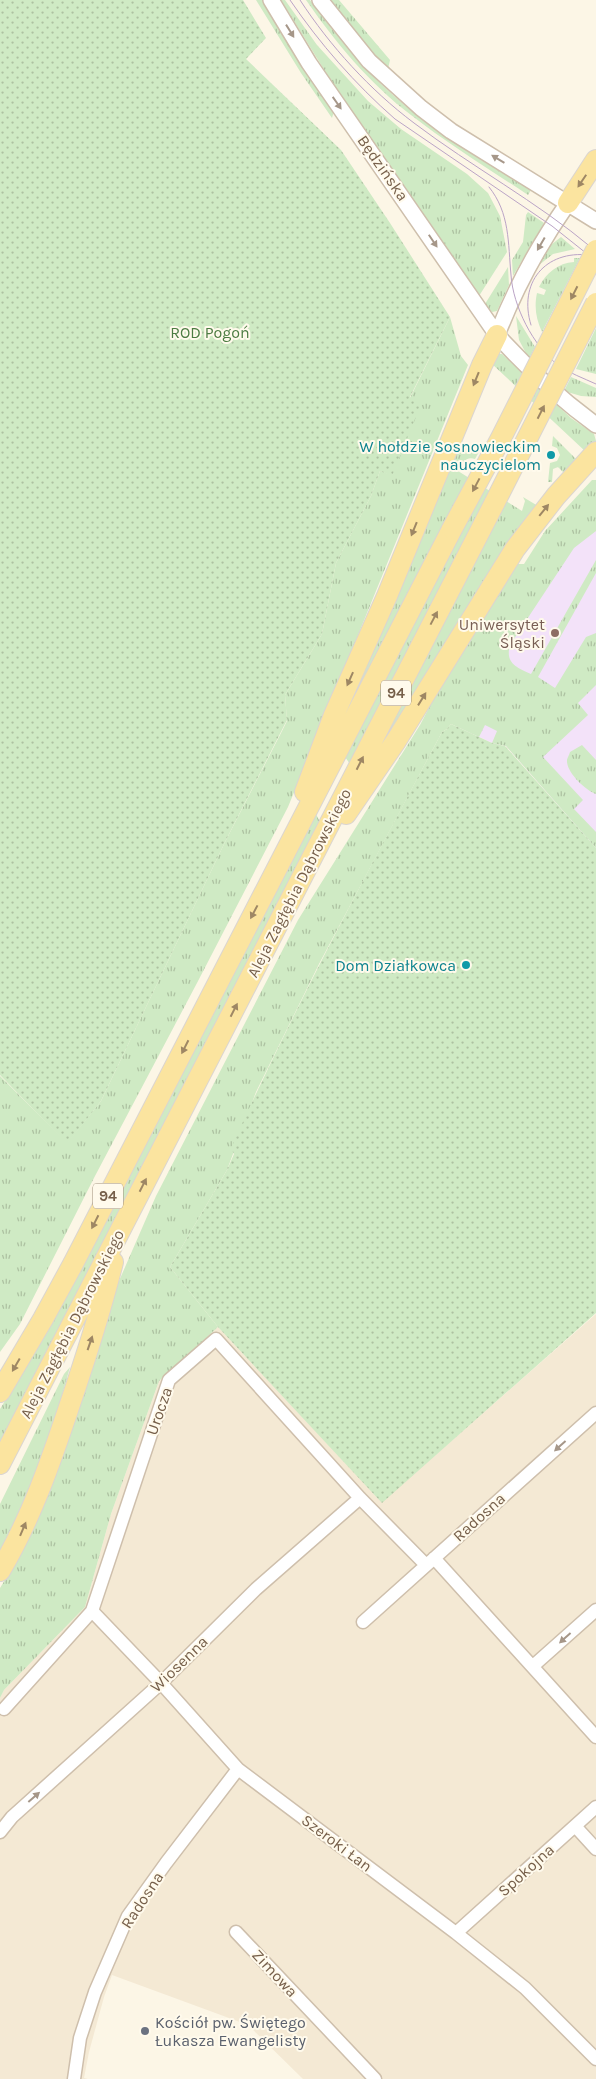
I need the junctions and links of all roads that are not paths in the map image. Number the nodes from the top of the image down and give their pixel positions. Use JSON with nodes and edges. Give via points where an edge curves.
{"nodes":[{"id":1,"x":270,"y":0,"type":"edge"},
{"id":2,"x":320,"y":0,"type":"edge"},
{"id":3,"x":596,"y":160,"type":"edge"},
{"id":4,"x":568,"y":203,"type":"junction"},
{"id":5,"x":596,"y":221,"type":"edge"},
{"id":6,"x":596,"y":250,"type":"edge"},
{"id":7,"x":596,"y":302,"type":"edge"},
{"id":8,"x":497,"y":335,"type":"junction"},
{"id":9,"x":596,"y":425,"type":"edge"},
{"id":10,"x":596,"y":452,"type":"edge"},
{"id":11,"x":277,"y":869,"type":"junction"},
{"id":12,"x":298,"y":884,"type":"junction"},
{"id":13,"x":121,"y":1229,"type":"junction"},
{"id":14,"x":0,"y":1392,"type":"edge"},
{"id":15,"x":596,"y":1413,"type":"edge"},
{"id":16,"x":0,"y":1464,"type":"edge"},
{"id":17,"x":360,"y":1498,"type":"junction"},
{"id":18,"x":430,"y":1561,"type":"junction"},
{"id":19,"x":0,"y":1572,"type":"edge"},
{"id":20,"x":596,"y":1610,"type":"edge"},
{"id":21,"x":92,"y":1611,"type":"junction"},
{"id":22,"x":363,"y":1622,"type":"dead end"},
{"id":23,"x":534,"y":1666,"type":"junction"},
{"id":24,"x":161,"y":1682,"type":"junction"},
{"id":25,"x":4,"y":1709,"type":"dead end"},
{"id":26,"x":596,"y":1737,"type":"edge"},
{"id":27,"x":238,"y":1769,"type":"junction"},
{"id":28,"x":596,"y":1807,"type":"edge"},
{"id":29,"x":575,"y":1826,"type":"junction"},
{"id":30,"x":0,"y":1832,"type":"edge"},
{"id":31,"x":596,"y":1849,"type":"edge"},
{"id":32,"x":236,"y":1932,"type":"dead end"},
{"id":33,"x":456,"y":1933,"type":"junction"},
{"id":34,"x":596,"y":2059,"type":"edge"},
{"id":35,"x":74,"y":2079,"type":"edge"},
{"id":36,"x":375,"y":2079,"type":"edge"}],
"edges":[{"from":1,"to":8,"type":"street","name":"Będzińska","one_way":true,"via":[[309,63]]},
{"from":4,"to":2,"type":"street","one_way":true,"via":[[451,131],[390,81],[358,48]]},
{"from":3,"to":4,"type":"main road","one_way":true},
{"from":4,"to":5,"type":"street"},
{"from":4,"to":8,"type":"street","one_way":true,"via":[[522,276]]},
{"from":6,"to":11,"type":"main road","name":"Aleja Zagłębia Dąbrowskiego","number":"94","one_way":true,"bridge":true},
{"from":12,"to":7,"type":"main road","name":"Aleja Zagłębia Dąbrowskiego","number":"94","one_way":true,"bridge":true},
{"from":8,"to":9,"type":"street","name":"Będzińska","via":[[522,363]]},
{"from":8,"to":11,"type":"main road","one_way":true,"via":[[334,715]]},
{"from":12,"to":10,"type":"main road","one_way":true,"via":[[396,741],[515,549],[556,496]]},
{"from":11,"to":14,"type":"main road","name":"Aleja Zagłębia Dąbrowskiego","number":"94","one_way":true,"via":[[77,1256]]},
{"from":13,"to":12,"type":"main road","name":"Aleja Zagłębia Dąbrowskiego","number":"94","one_way":true},
{"from":13,"to":16,"type":"main road","name":"Aleja Zagłębia Dąbrowskiego","number":"94"},
{"from":19,"to":13,"type":"main road","number":"94","one_way":true,"via":[[22,1533],[58,1442],[99,1318]]},
{"from":15,"to":18,"type":"street","name":"Radosna","one_way":true},
{"from":17,"to":18,"type":"street","name":"Urocza"},
{"from":17,"to":21,"type":"street","name":"Urocza","via":[[216,1339],[169,1380]]},
{"from":17,"to":24,"type":"street","name":"Wiosenna","via":[[256,1589]]},
{"from":18,"to":22,"type":"street","name":"Radosna"},
{"from":18,"to":23,"type":"street","name":"Urocza"},
{"from":20,"to":23,"type":"street","one_way":true},
{"from":21,"to":24,"type":"street","name":"Szeroki Łan"},
{"from":21,"to":25,"type":"street","name":"Urocza"},
{"from":23,"to":26,"type":"street","name":"Urocza"},
{"from":24,"to":27,"type":"street","name":"Szeroki Łan"},
{"from":30,"to":24,"type":"street","name":"Wiosenna","one_way":true,"via":[[12,1817]]},
{"from":27,"to":33,"type":"street","name":"Szeroki Łan"},
{"from":27,"to":35,"type":"street","name":"Radosna","via":[[128,1916],[95,1992],[80,2038]]},
{"from":28,"to":29,"type":"street","name":"Spokojna"},
{"from":29,"to":31,"type":"street"},
{"from":29,"to":33,"type":"street","name":"Spokojna"},
{"from":32,"to":36,"type":"street","name":"Zimowa"},
{"from":33,"to":34,"type":"street","name":"Szeroki Łan","via":[[525,1988]]}]}
